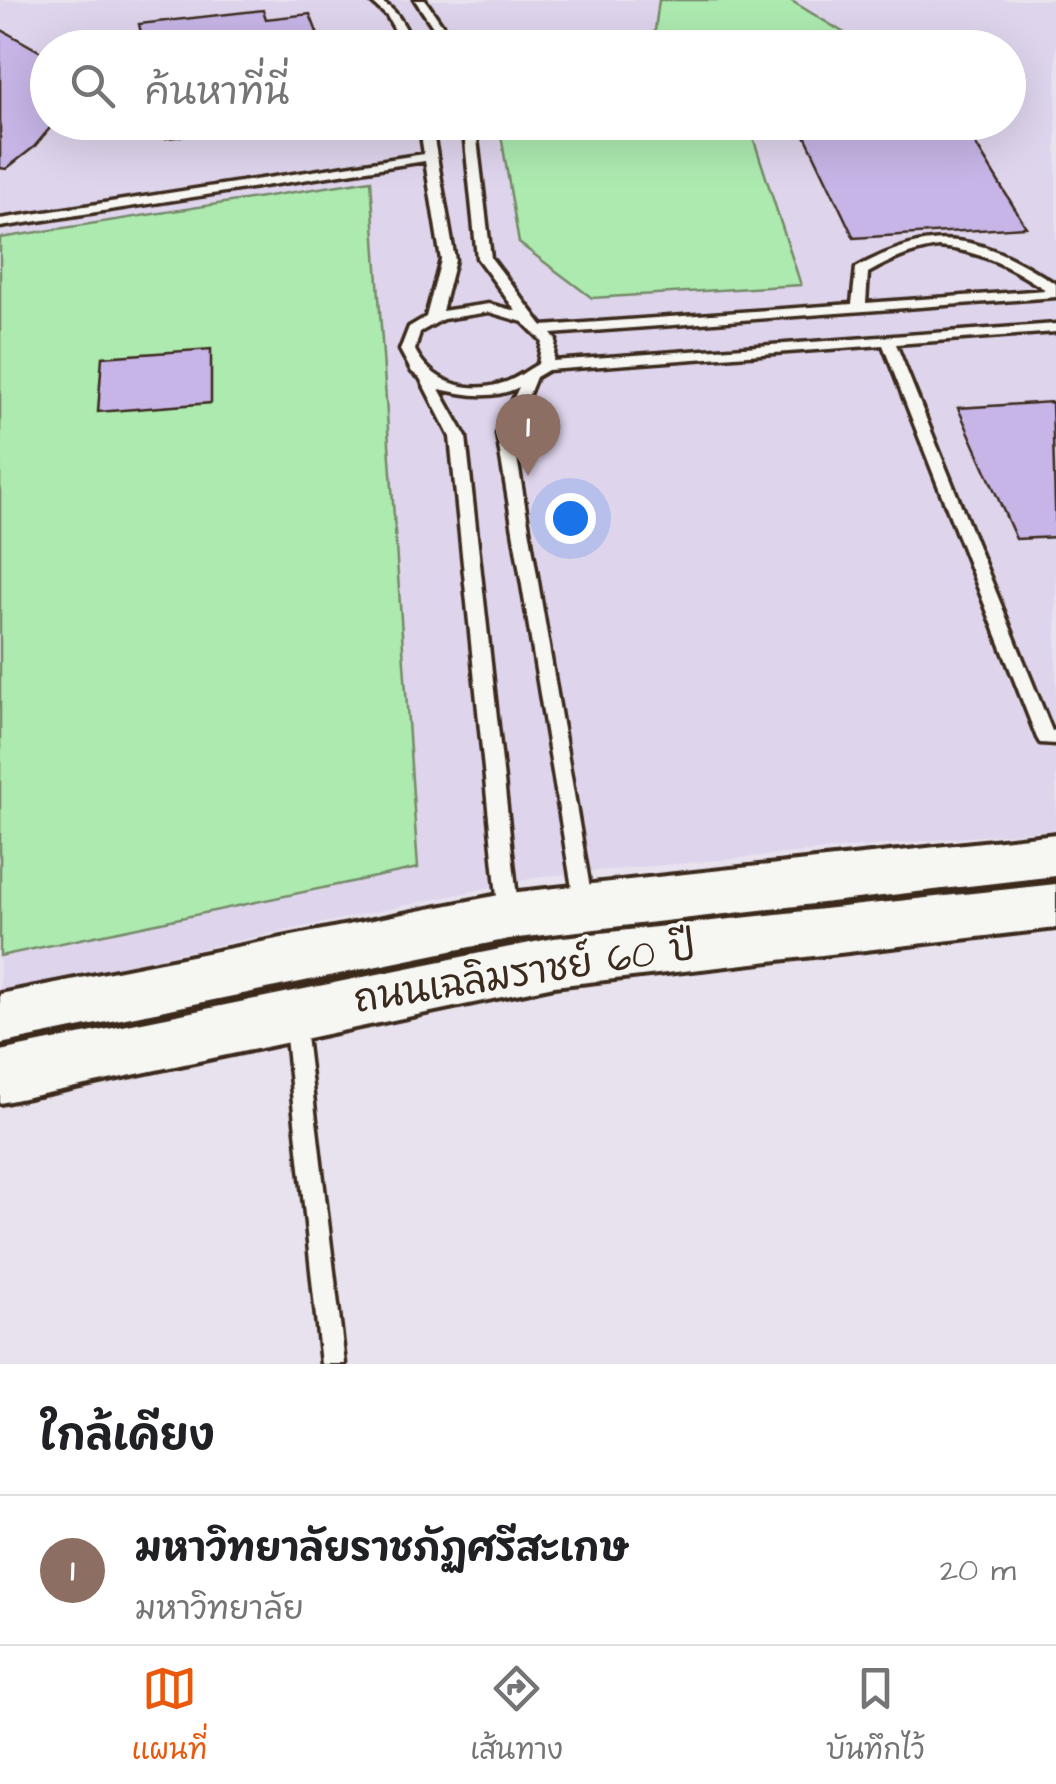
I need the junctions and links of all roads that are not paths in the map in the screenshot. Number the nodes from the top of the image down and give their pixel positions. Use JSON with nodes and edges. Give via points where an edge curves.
{"nodes":[{"id":1,"x":374,"y":0,"type":"edge"},
{"id":2,"x":420,"y":0,"type":"edge"},
{"id":3,"x":400,"y":30,"type":"edge"},
{"id":4,"x":441,"y":30,"type":"edge"},
{"id":5,"x":428,"y":140,"type":"edge"},
{"id":6,"x":472,"y":140,"type":"edge"},
{"id":7,"x":430,"y":157,"type":"junction"},
{"id":8,"x":0,"y":223,"type":"edge"},
{"id":9,"x":1056,"y":292,"type":"edge"},
{"id":10,"x":859,"y":308,"type":"junction"},
{"id":11,"x":433,"y":318,"type":"junction"},
{"id":12,"x":528,"y":319,"type":"junction"},
{"id":13,"x":1056,"y":328,"type":"edge"},
{"id":14,"x":543,"y":330,"type":"junction"},
{"id":15,"x":888,"y":341,"type":"junction"},
{"id":16,"x":544,"y":366,"type":"junction"},
{"id":17,"x":530,"y":378,"type":"junction"},
{"id":18,"x":426,"y":379,"type":"junction"},
{"id":19,"x":1056,"y":737,"type":"edge"},
{"id":20,"x":1056,"y":855,"type":"edge"},
{"id":21,"x":583,"y":906,"type":"junction"},
{"id":22,"x":1056,"y":906,"type":"edge"},
{"id":23,"x":509,"y":916,"type":"junction"},
{"id":24,"x":293,"y":1014,"type":"junction"},
{"id":25,"x":0,"y":1019,"type":"edge"},
{"id":26,"x":0,"y":1077,"type":"edge"},
{"id":27,"x":333,"y":1364,"type":"edge"}],
"edges":[{"from":1,"to":3,"type":"lane"},
{"from":2,"to":4,"type":"lane"},
{"from":5,"to":7,"type":"lane"},
{"from":6,"to":12,"type":"lane","via":[[484,258]]},
{"from":7,"to":8,"type":"lane"},
{"from":7,"to":11,"type":"lane","via":[[448,260]]},
{"from":9,"to":10,"type":"lane"},
{"from":9,"to":10,"type":"lane","via":[[1008,258],[957,243],[917,246],[898,248],[861,271]]},
{"from":10,"to":14,"type":"lane"},
{"from":11,"to":12,"type":"lane","via":[[489,308]]},
{"from":11,"to":18,"type":"lane","via":[[407,342],[412,367]]},
{"from":12,"to":14,"type":"lane"},
{"from":13,"to":15,"type":"lane"},
{"from":14,"to":16,"type":"lane","via":[[550,354]]},
{"from":15,"to":16,"type":"lane"},
{"from":15,"to":19,"type":"lane","via":[[1046,738]]},
{"from":16,"to":17,"type":"lane"},
{"from":17,"to":18,"type":"lane","via":[[488,391]]},
{"from":17,"to":21,"type":"lane","via":[[505,434]]},
{"from":18,"to":23,"type":"lane","via":[[458,437]]},
{"from":20,"to":21,"type":"street","name":"ถนนเฉลิมราชย์ 60 ปี"},
{"from":21,"to":23,"type":"street","name":"ถนนเฉลิมราชย์ 60 ปี"},
{"from":22,"to":24,"type":"street","name":"ถนนเฉลิมราชย์ 60 ปี","via":[[554,962]]},
{"from":23,"to":25,"type":"street","name":"ถนนเฉลิมราชย์ 60 ปี"},
{"from":24,"to":26,"type":"street","name":"ถนนเฉลิมราชย์ 60 ปี"},
{"from":24,"to":27,"type":"lane"}]}
